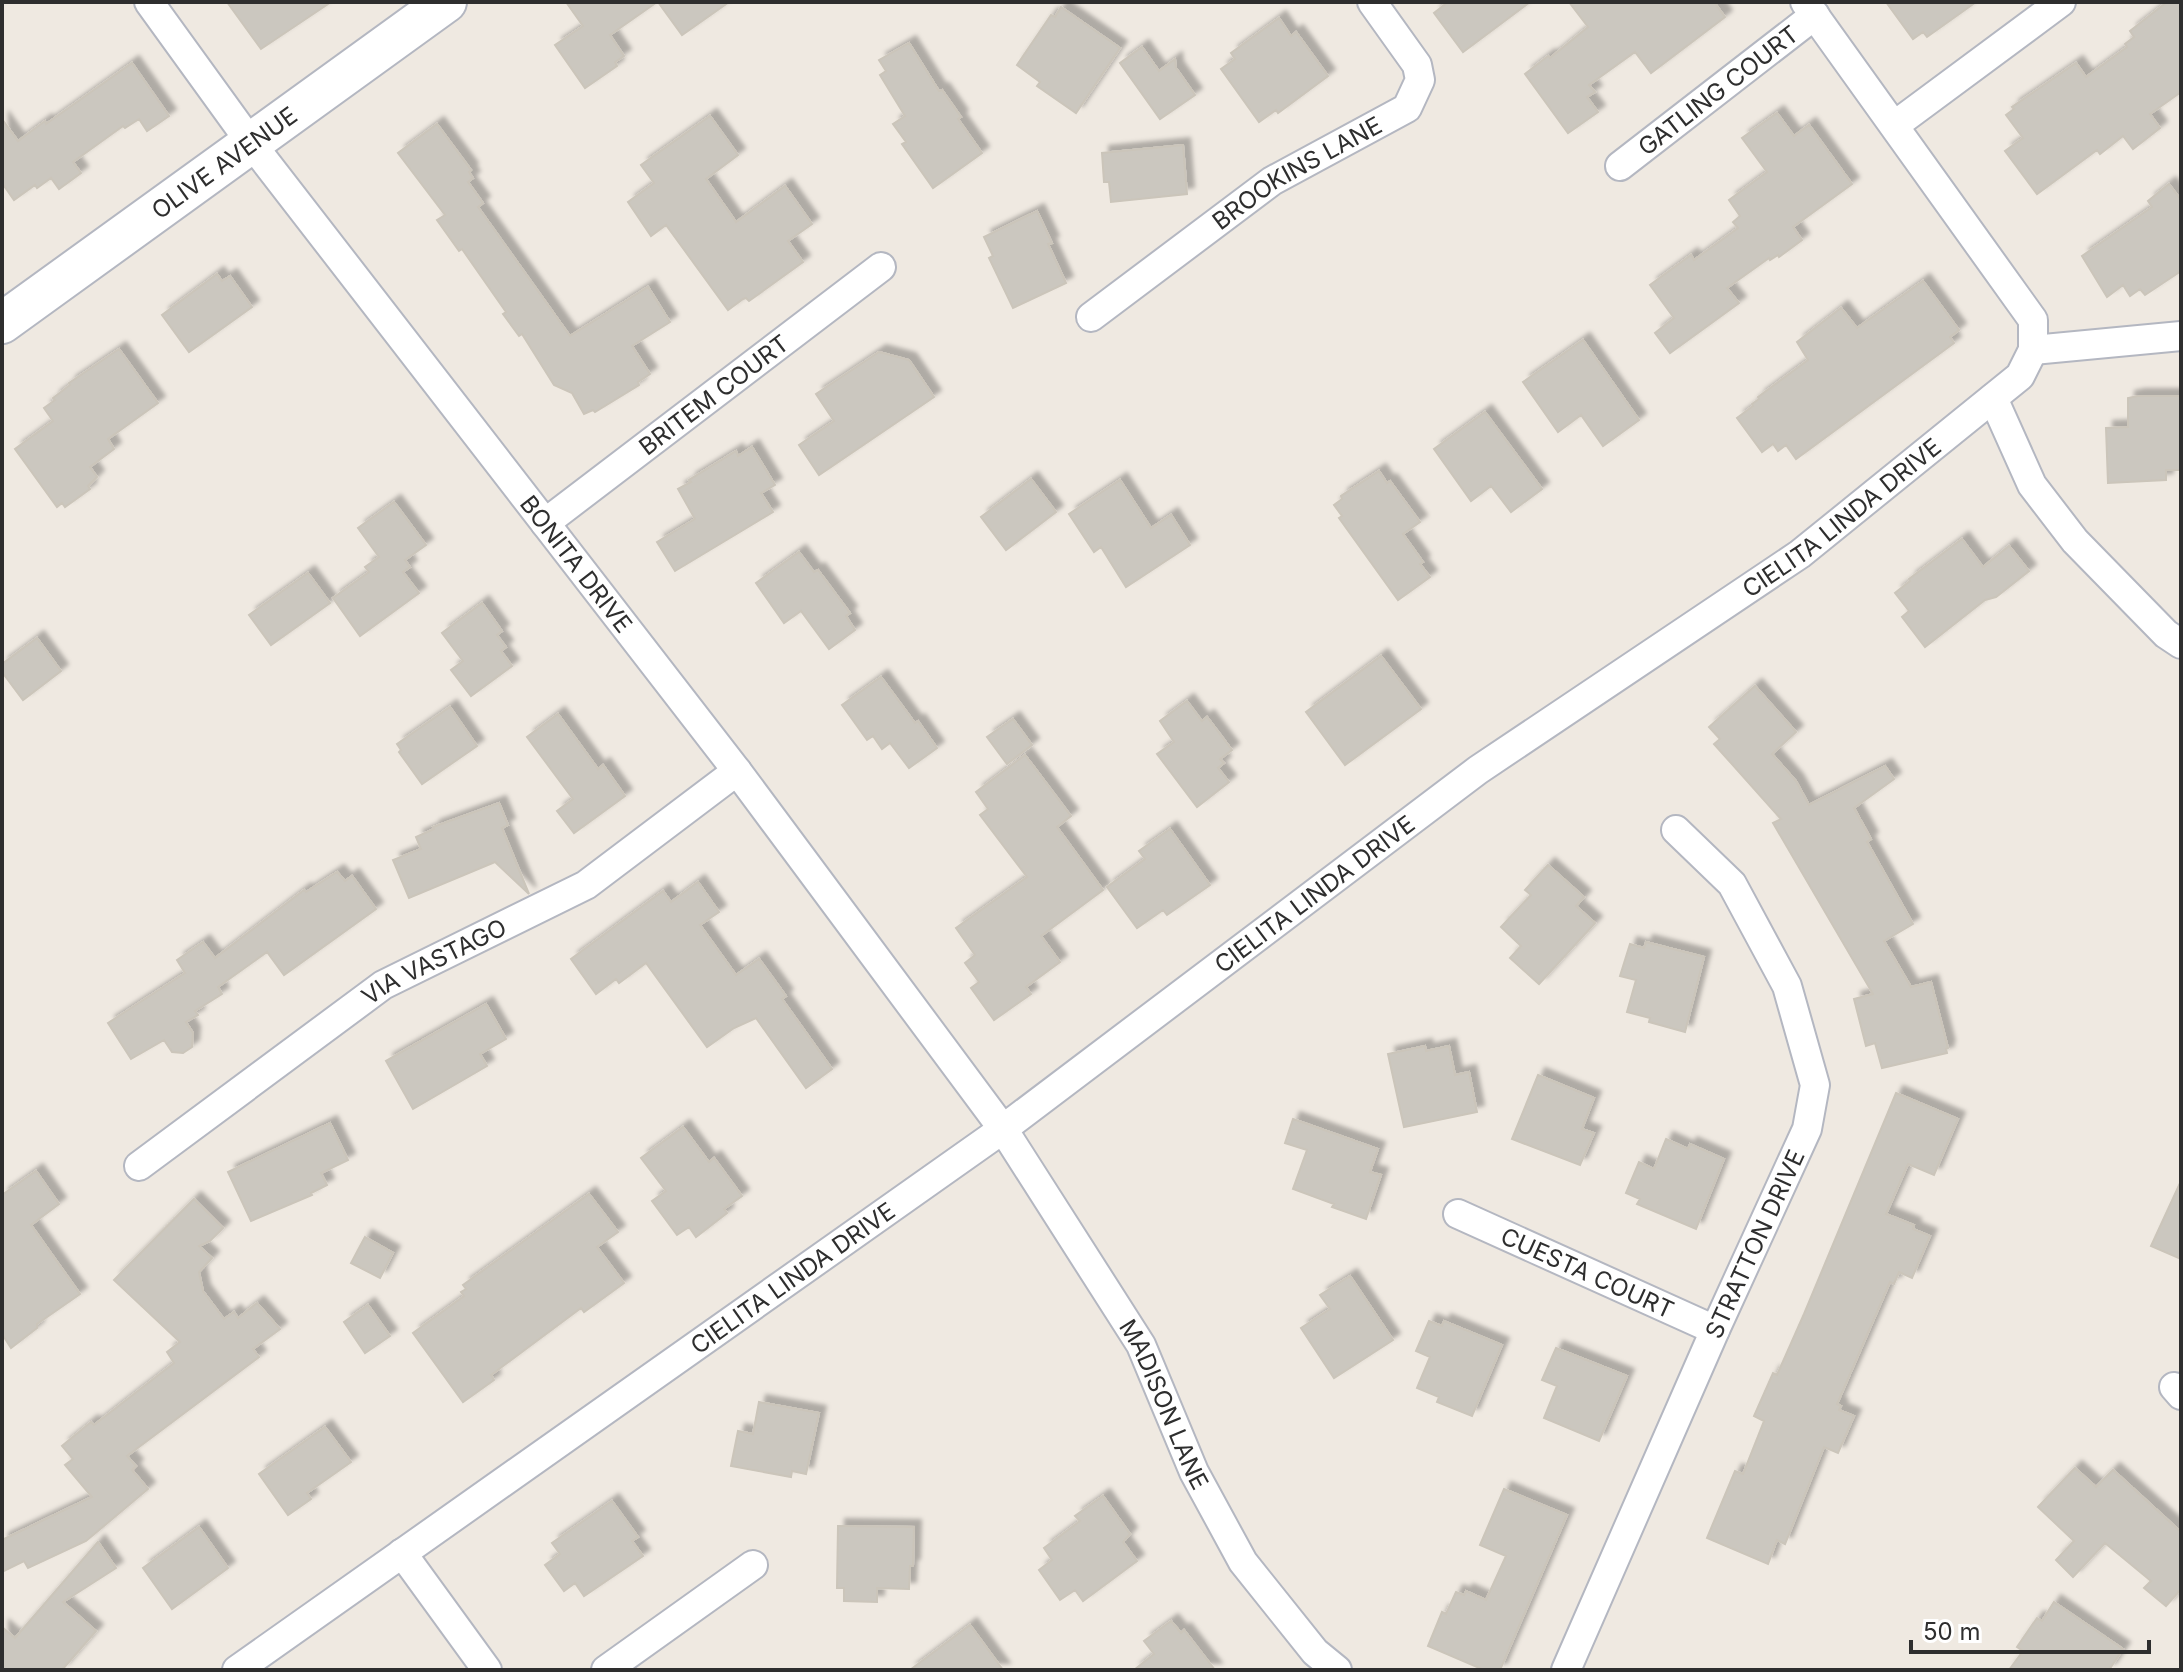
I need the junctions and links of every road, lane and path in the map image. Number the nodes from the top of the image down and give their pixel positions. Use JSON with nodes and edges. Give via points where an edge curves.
{"nodes":[{"id":1,"x":149,"y":2,"type":"edge"},
{"id":2,"x":446,"y":2,"type":"edge"},
{"id":3,"x":1372,"y":2,"type":"edge"},
{"id":4,"x":2061,"y":2,"type":"edge"},
{"id":5,"x":1810,"y":8,"type":"edge"},
{"id":6,"x":1895,"y":125,"type":"junction"},
{"id":7,"x":251,"y":143,"type":"junction"},
{"id":8,"x":1620,"y":166,"type":"dead end"},
{"id":9,"x":881,"y":267,"type":"dead end"},
{"id":10,"x":1091,"y":317,"type":"dead end"},
{"id":11,"x":2,"y":323,"type":"edge"},
{"id":12,"x":2181,"y":336,"type":"edge"},
{"id":13,"x":2033,"y":350,"type":"junction"},
{"id":14,"x":1993,"y":398,"type":"junction"},
{"id":15,"x":545,"y":523,"type":"junction"},
{"id":16,"x":2181,"y":644,"type":"edge"},
{"id":17,"x":737,"y":771,"type":"junction"},
{"id":18,"x":1676,"y":830,"type":"dead end"},
{"id":19,"x":1003,"y":1129,"type":"junction"},
{"id":20,"x":139,"y":1166,"type":"dead end"},
{"id":21,"x":1458,"y":1214,"type":"dead end"},
{"id":22,"x":1715,"y":1330,"type":"junction"},
{"id":23,"x":402,"y":1553,"type":"junction"},
{"id":24,"x":753,"y":1565,"type":"dead end"},
{"id":25,"x":237,"y":1670,"type":"edge"},
{"id":26,"x":487,"y":1670,"type":"edge"},
{"id":27,"x":606,"y":1670,"type":"edge"},
{"id":28,"x":1337,"y":1670,"type":"edge"},
{"id":29,"x":1566,"y":1670,"type":"edge"}],
"edges":[{"from":1,"to":7,"type":"street","name":"BONITA DRIVE"},
{"from":2,"to":7,"type":"main road","name":"OLIVE AVENUE"},
{"from":3,"to":10,"type":"street","name":"BROOKINS LANE","via":[[1417,65],[1420,80],[1407,108],[1272,181]]},
{"from":4,"to":6,"type":"street"},
{"from":5,"to":6,"type":"street"},
{"from":5,"to":8,"type":"street","name":"GATLING COURT"},
{"from":6,"to":13,"type":"street","via":[[2033,320]]},
{"from":7,"to":11,"type":"main road","name":"OLIVE AVENUE"},
{"from":7,"to":15,"type":"street","name":"BONITA DRIVE"},
{"from":9,"to":15,"type":"street","name":"BRITEM COURT"},
{"from":12,"to":13,"type":"street"},
{"from":13,"to":14,"type":"street","name":"CIELITA LINDA DRIVE","via":[[2020,376]]},
{"from":14,"to":16,"type":"street","via":[[2032,485],[2075,541]]},
{"from":14,"to":19,"type":"street","name":"CIELITA LINDA DRIVE","via":[[1800,554],[1478,770]]},
{"from":15,"to":17,"type":"street","name":"BONITA DRIVE"},
{"from":17,"to":19,"type":"street","name":"BONITA DRIVE"},
{"from":17,"to":20,"type":"street","name":"VIA VASTAGO","via":[[586,885],[383,985]]},
{"from":18,"to":22,"type":"street","name":"STRATTON DRIVE","via":[[1732,884],[1787,986],[1815,1085],[1807,1129]]},
{"from":19,"to":23,"type":"street","name":"CIELITA LINDA DRIVE"},
{"from":19,"to":28,"type":"street","name":"MADISON LANE","via":[[1141,1345],[1194,1472],[1243,1562],[1315,1652]]},
{"from":21,"to":22,"type":"street","name":"CUESTA COURT"},
{"from":22,"to":29,"type":"street","name":"STRATTON DRIVE"},
{"from":23,"to":25,"type":"street","name":"CIELITA LINDA DRIVE"},
{"from":23,"to":26,"type":"street"},
{"from":24,"to":27,"type":"street"}]}
